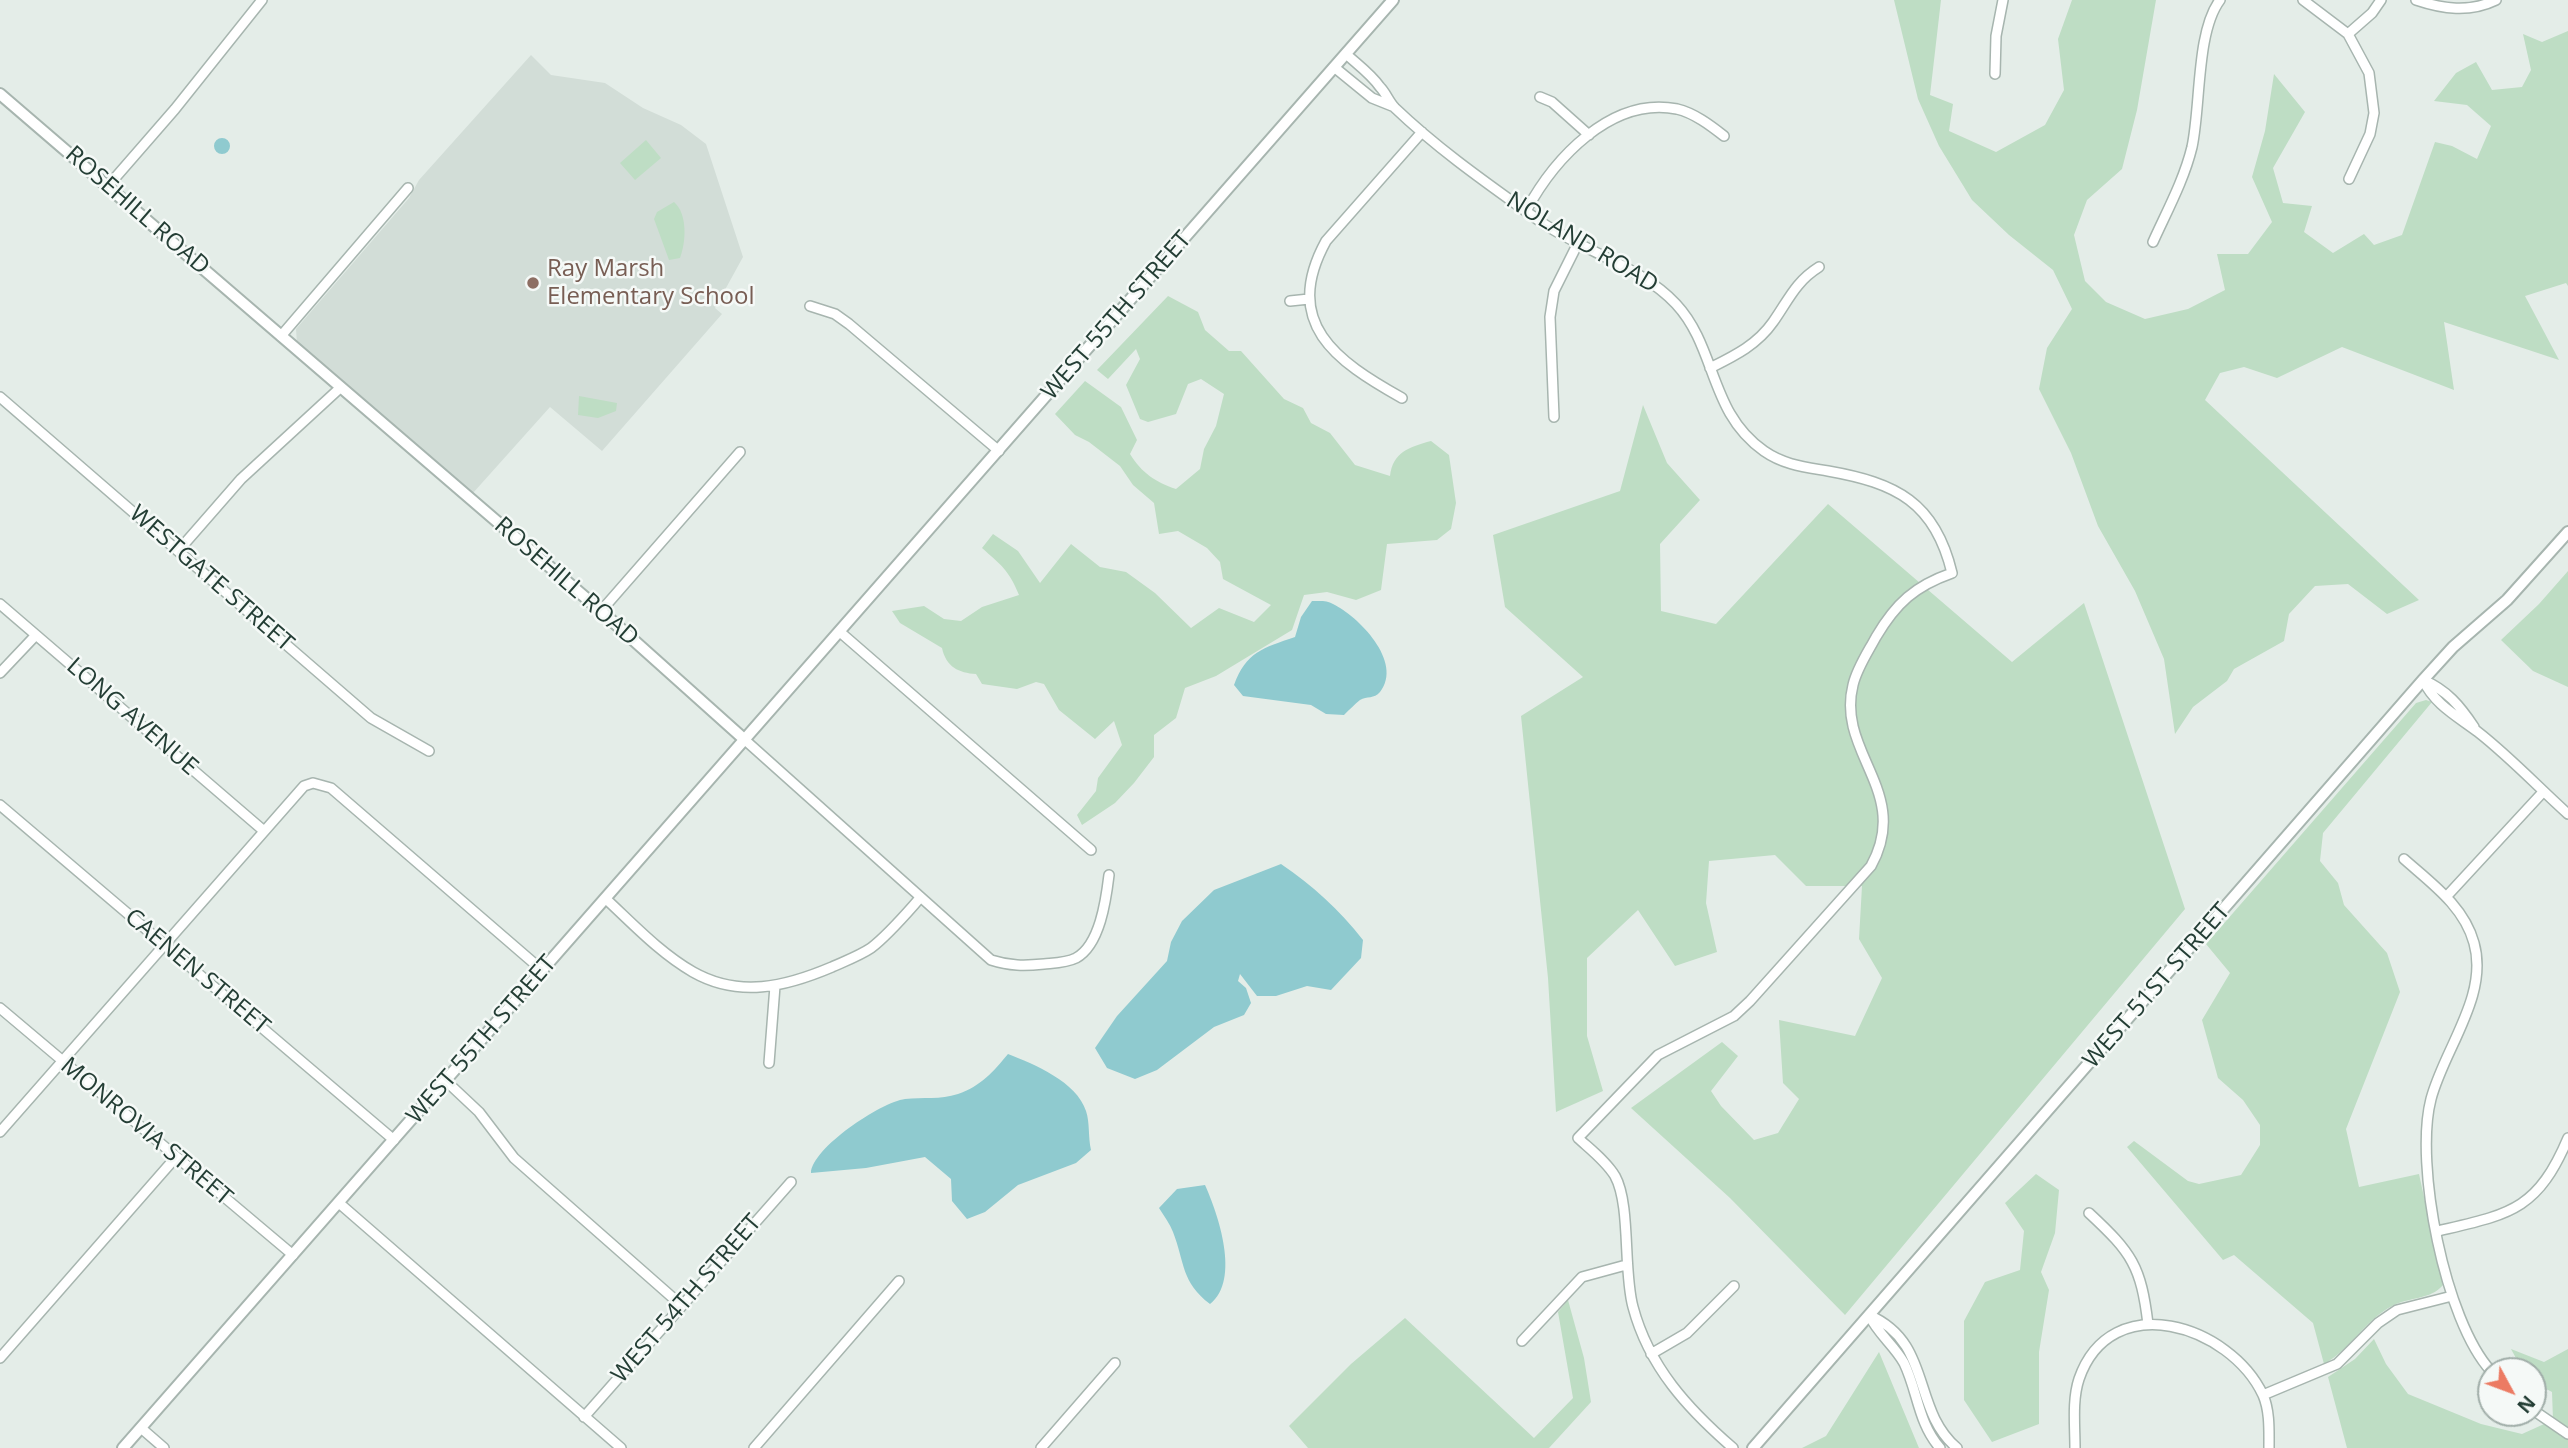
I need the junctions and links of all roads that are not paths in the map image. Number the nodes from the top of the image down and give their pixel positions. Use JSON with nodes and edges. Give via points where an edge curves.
{"nodes":[{"id":1,"x":262,"y":0,"type":"edge"},
{"id":2,"x":1393,"y":0,"type":"edge"},
{"id":3,"x":2003,"y":0,"type":"edge"},
{"id":4,"x":2220,"y":0,"type":"edge"},
{"id":5,"x":2302,"y":0,"type":"edge"},
{"id":6,"x":2381,"y":0,"type":"edge"},
{"id":7,"x":2416,"y":0,"type":"edge"},
{"id":8,"x":2496,"y":0,"type":"edge"},
{"id":9,"x":2348,"y":34,"type":"junction"},
{"id":10,"x":1346,"y":54,"type":"junction"},
{"id":11,"x":1334,"y":67,"type":"junction"},
{"id":12,"x":1995,"y":74,"type":"dead end"},
{"id":13,"x":0,"y":94,"type":"edge"},
{"id":14,"x":1540,"y":97,"type":"dead end"},
{"id":15,"x":1392,"y":106,"type":"junction"},
{"id":16,"x":1422,"y":132,"type":"junction"},
{"id":17,"x":1589,"y":135,"type":"junction"},
{"id":18,"x":1724,"y":135,"type":"dead end"},
{"id":19,"x":2349,"y":179,"type":"dead end"},
{"id":20,"x":108,"y":186,"type":"junction"},
{"id":21,"x":408,"y":188,"type":"dead end"},
{"id":22,"x":1526,"y":211,"type":"junction"},
{"id":23,"x":2153,"y":242,"type":"dead end"},
{"id":24,"x":1577,"y":246,"type":"junction"},
{"id":25,"x":1818,"y":267,"type":"dead end"},
{"id":26,"x":1309,"y":299,"type":"junction"},
{"id":27,"x":1290,"y":301,"type":"dead end"},
{"id":28,"x":810,"y":306,"type":"dead end"},
{"id":29,"x":281,"y":336,"type":"junction"},
{"id":30,"x":1710,"y":368,"type":"junction"},
{"id":31,"x":340,"y":388,"type":"junction"},
{"id":32,"x":0,"y":397,"type":"edge"},
{"id":33,"x":1402,"y":398,"type":"dead end"},
{"id":34,"x":1554,"y":417,"type":"dead end"},
{"id":35,"x":999,"y":451,"type":"junction"},
{"id":36,"x":740,"y":452,"type":"dead end"},
{"id":37,"x":2568,"y":532,"type":"edge"},
{"id":38,"x":179,"y":550,"type":"junction"},
{"id":39,"x":0,"y":604,"type":"edge"},
{"id":40,"x":601,"y":611,"type":"junction"},
{"id":41,"x":840,"y":632,"type":"junction"},
{"id":42,"x":36,"y":635,"type":"junction"},
{"id":43,"x":0,"y":673,"type":"edge"},
{"id":44,"x":2423,"y":680,"type":"junction"},
{"id":45,"x":745,"y":740,"type":"junction"},
{"id":46,"x":429,"y":751,"type":"dead end"},
{"id":47,"x":2543,"y":792,"type":"junction"},
{"id":48,"x":0,"y":805,"type":"edge"},
{"id":49,"x":2568,"y":814,"type":"edge"},
{"id":50,"x":264,"y":831,"type":"junction"},
{"id":51,"x":1091,"y":850,"type":"dead end"},
{"id":52,"x":2404,"y":859,"type":"dead end"},
{"id":53,"x":1110,"y":875,"type":"dead end"},
{"id":54,"x":2446,"y":897,"type":"junction"},
{"id":55,"x":920,"y":898,"type":"junction"},
{"id":56,"x":606,"y":899,"type":"junction"},
{"id":57,"x":165,"y":944,"type":"junction"},
{"id":58,"x":542,"y":971,"type":"junction"},
{"id":59,"x":775,"y":986,"type":"junction"},
{"id":60,"x":0,"y":1008,"type":"edge"},
{"id":61,"x":63,"y":1063,"type":"junction"},
{"id":62,"x":769,"y":1063,"type":"dead end"},
{"id":63,"x":446,"y":1081,"type":"junction"},
{"id":64,"x":0,"y":1132,"type":"edge"},
{"id":65,"x":2568,"y":1138,"type":"edge"},
{"id":66,"x":394,"y":1140,"type":"junction"},
{"id":67,"x":176,"y":1157,"type":"junction"},
{"id":68,"x":791,"y":1182,"type":"dead end"},
{"id":69,"x":338,"y":1203,"type":"junction"},
{"id":70,"x":2089,"y":1213,"type":"dead end"},
{"id":71,"x":2438,"y":1231,"type":"junction"},
{"id":72,"x":293,"y":1255,"type":"junction"},
{"id":73,"x":1626,"y":1265,"type":"junction"},
{"id":74,"x":900,"y":1281,"type":"dead end"},
{"id":75,"x":1734,"y":1286,"type":"dead end"},
{"id":76,"x":2452,"y":1296,"type":"junction"},
{"id":77,"x":681,"y":1306,"type":"junction"},
{"id":78,"x":1869,"y":1315,"type":"junction"},
{"id":79,"x":2148,"y":1324,"type":"junction"},
{"id":80,"x":1522,"y":1341,"type":"dead end"},
{"id":81,"x":1651,"y":1354,"type":"junction"},
{"id":82,"x":2480,"y":1357,"type":"edge"},
{"id":83,"x":0,"y":1358,"type":"edge"},
{"id":84,"x":1115,"y":1363,"type":"dead end"},
{"id":85,"x":2263,"y":1395,"type":"junction"},
{"id":86,"x":584,"y":1417,"type":"junction"},
{"id":87,"x":1934,"y":1418,"type":"junction"},
{"id":88,"x":2547,"y":1420,"type":"edge"},
{"id":89,"x":1923,"y":1422,"type":"junction"},
{"id":90,"x":141,"y":1428,"type":"junction"},
{"id":91,"x":2568,"y":1434,"type":"edge"},
{"id":92,"x":123,"y":1448,"type":"edge"},
{"id":93,"x":164,"y":1448,"type":"edge"},
{"id":94,"x":621,"y":1448,"type":"edge"},
{"id":95,"x":754,"y":1448,"type":"edge"},
{"id":96,"x":1041,"y":1448,"type":"edge"},
{"id":97,"x":1733,"y":1448,"type":"edge"},
{"id":98,"x":1753,"y":1448,"type":"edge"},
{"id":99,"x":1940,"y":1448,"type":"edge"},
{"id":100,"x":1957,"y":1448,"type":"edge"},
{"id":101,"x":2075,"y":1448,"type":"edge"},
{"id":102,"x":2269,"y":1448,"type":"edge"}],
"edges":[{"from":1,"to":20,"type":"street"},
{"from":2,"to":10,"type":"street","name":"WEST 55TH STREET"},
{"from":3,"to":12,"type":"street"},
{"from":4,"to":23,"type":"street","via":[[2207,24],[2192,148]]},
{"from":5,"to":9,"type":"street"},
{"from":6,"to":9,"type":"street"},
{"from":7,"to":8,"type":"street","via":[[2445,9]]},
{"from":9,"to":19,"type":"street","via":[[2369,72],[2374,113],[2370,134]]},
{"from":10,"to":11,"type":"street","name":"WEST 55TH STREET"},
{"from":10,"to":15,"type":"street","name":"NOLAND ROAD","via":[[1381,88]]},
{"from":11,"to":15,"type":"street","name":"NOLAND ROAD","via":[[1372,98]]},
{"from":11,"to":35,"type":"street","name":"WEST 55TH STREET"},
{"from":13,"to":20,"type":"street","name":"ROSEHILL ROAD"},
{"from":14,"to":17,"type":"street"},
{"from":15,"to":16,"type":"street","name":"NOLAND ROAD"},
{"from":16,"to":22,"type":"street","name":"NOLAND ROAD"},
{"from":16,"to":26,"type":"street","via":[[1326,241],[1318,255]]},
{"from":17,"to":18,"type":"street","via":[[1628,112],[1651,107],[1678,109]]},
{"from":17,"to":22,"type":"street","via":[[1557,165]]},
{"from":20,"to":29,"type":"street","name":"ROSEHILL ROAD"},
{"from":21,"to":29,"type":"street"},
{"from":22,"to":24,"type":"street","name":"NOLAND ROAD"},
{"from":24,"to":30,"type":"street","name":"NOLAND ROAD","via":[[1657,286],[1689,322]]},
{"from":24,"to":34,"type":"street","via":[[1554,291],[1550,317]]},
{"from":25,"to":30,"type":"street","via":[[1801,278],[1758,340]]},
{"from":26,"to":27,"type":"street"},
{"from":26,"to":33,"type":"street","via":[[1319,329],[1342,361]]},
{"from":28,"to":35,"type":"street","via":[[849,324]]},
{"from":29,"to":31,"type":"street","name":"ROSEHILL ROAD"},
{"from":30,"to":73,"type":"street","name":"NOLAND ROAD","via":[[1726,412],[1744,435],[1788,464],[1856,476],[1901,495],[1937,527],[1952,573],[1915,589],[1898,603],[1872,644],[1853,687],[1852,725],[1879,791],[1885,823],[1871,866],[1734,1016],[1658,1055],[1578,1138],[1616,1177]]},
{"from":31,"to":38,"type":"street","via":[[241,479]]},
{"from":31,"to":40,"type":"street","name":"ROSEHILL ROAD"},
{"from":32,"to":38,"type":"street","name":"WESTGATE STREET"},
{"from":35,"to":41,"type":"street","name":"WEST 55TH STREET"},
{"from":36,"to":40,"type":"street"},
{"from":37,"to":44,"type":"street","name":"WEST 51ST STREET","via":[[2507,600]]},
{"from":38,"to":46,"type":"street","name":"WESTGATE STREET","via":[[371,718]]},
{"from":39,"to":42,"type":"street","name":"LONG AVENUE"},
{"from":40,"to":45,"type":"street","name":"ROSEHILL ROAD"},
{"from":41,"to":45,"type":"street","name":"WEST 55TH STREET"},
{"from":41,"to":51,"type":"street"},
{"from":42,"to":43,"type":"street"},
{"from":42,"to":50,"type":"street","name":"LONG AVENUE"},
{"from":44,"to":47,"type":"street","via":[[2439,686],[2458,703],[2477,731]]},
{"from":44,"to":78,"type":"street","name":"WEST 51ST STREET"},
{"from":45,"to":55,"type":"street","name":"ROSEHILL ROAD"},
{"from":45,"to":56,"type":"street","name":"WEST 55TH STREET"},
{"from":47,"to":49,"type":"street"},
{"from":47,"to":54,"type":"street"},
{"from":48,"to":57,"type":"street","name":"CAENEN STREET"},
{"from":50,"to":57,"type":"street"},
{"from":50,"to":58,"type":"street","via":[[304,786],[323,784]]},
{"from":52,"to":54,"type":"street"},
{"from":53,"to":55,"type":"street","name":"ROSEHILL ROAD","via":[[1087,949],[1069,961],[1012,967],[991,960]]},
{"from":54,"to":71,"type":"street","via":[[2468,926],[2477,962],[2472,998],[2438,1075],[2426,1122],[2425,1164]]},
{"from":55,"to":59,"type":"street","via":[[889,932],[859,955]]},
{"from":56,"to":58,"type":"street","name":"WEST 55TH STREET"},
{"from":56,"to":59,"type":"street","via":[[694,972],[733,986]]},
{"from":57,"to":61,"type":"street"},
{"from":57,"to":66,"type":"street","name":"CAENEN STREET"},
{"from":58,"to":63,"type":"street","name":"WEST 55TH STREET"},
{"from":59,"to":62,"type":"street"},
{"from":60,"to":61,"type":"street","name":"MONROVIA STREET"},
{"from":61,"to":64,"type":"street"},
{"from":61,"to":67,"type":"street","name":"MONROVIA STREET"},
{"from":63,"to":66,"type":"street","name":"WEST 55TH STREET"},
{"from":63,"to":77,"type":"street","via":[[479,1112],[514,1158]]},
{"from":65,"to":71,"type":"street","via":[[2549,1178],[2528,1200],[2499,1216]]},
{"from":66,"to":69,"type":"street","name":"WEST 55TH STREET"},
{"from":67,"to":72,"type":"street","name":"MONROVIA STREET"},
{"from":67,"to":83,"type":"street"},
{"from":68,"to":77,"type":"street","name":"WEST 54TH STREET"},
{"from":69,"to":72,"type":"street","name":"WEST 55TH STREET"},
{"from":69,"to":86,"type":"street"},
{"from":70,"to":79,"type":"street","via":[[2134,1262]]},
{"from":71,"to":76,"type":"street"},
{"from":72,"to":90,"type":"street","name":"WEST 55TH STREET"},
{"from":73,"to":80,"type":"street","via":[[1582,1277]]},
{"from":73,"to":81,"type":"street","via":[[1633,1307]]},
{"from":74,"to":95,"type":"street"},
{"from":75,"to":81,"type":"street","via":[[1687,1333]]},
{"from":76,"to":82,"type":"street","via":[[2470,1343]]},
{"from":76,"to":85,"type":"street","via":[[2397,1310],[2337,1364]]},
{"from":77,"to":86,"type":"street","name":"WEST 54TH STREET"},
{"from":78,"to":87,"type":"street","via":[[1884,1322],[1907,1346]]},
{"from":78,"to":89,"type":"street","via":[[1903,1362]]},
{"from":78,"to":98,"type":"street","name":"WEST 51ST STREET"},
{"from":79,"to":85,"type":"street","via":[[2171,1324],[2211,1341],[2243,1365]]},
{"from":79,"to":101,"type":"street","via":[[2126,1328],[2088,1362],[2077,1391]]},
{"from":81,"to":97,"type":"street","via":[[1683,1402]]},
{"from":84,"to":96,"type":"street"},
{"from":85,"to":102,"type":"street"},
{"from":86,"to":94,"type":"street"},
{"from":87,"to":89,"type":"street"},
{"from":87,"to":100,"type":"street"},
{"from":88,"to":91,"type":"street"},
{"from":89,"to":99,"type":"street"},
{"from":90,"to":92,"type":"street","name":"WEST 55TH STREET"},
{"from":90,"to":93,"type":"street"}]}
